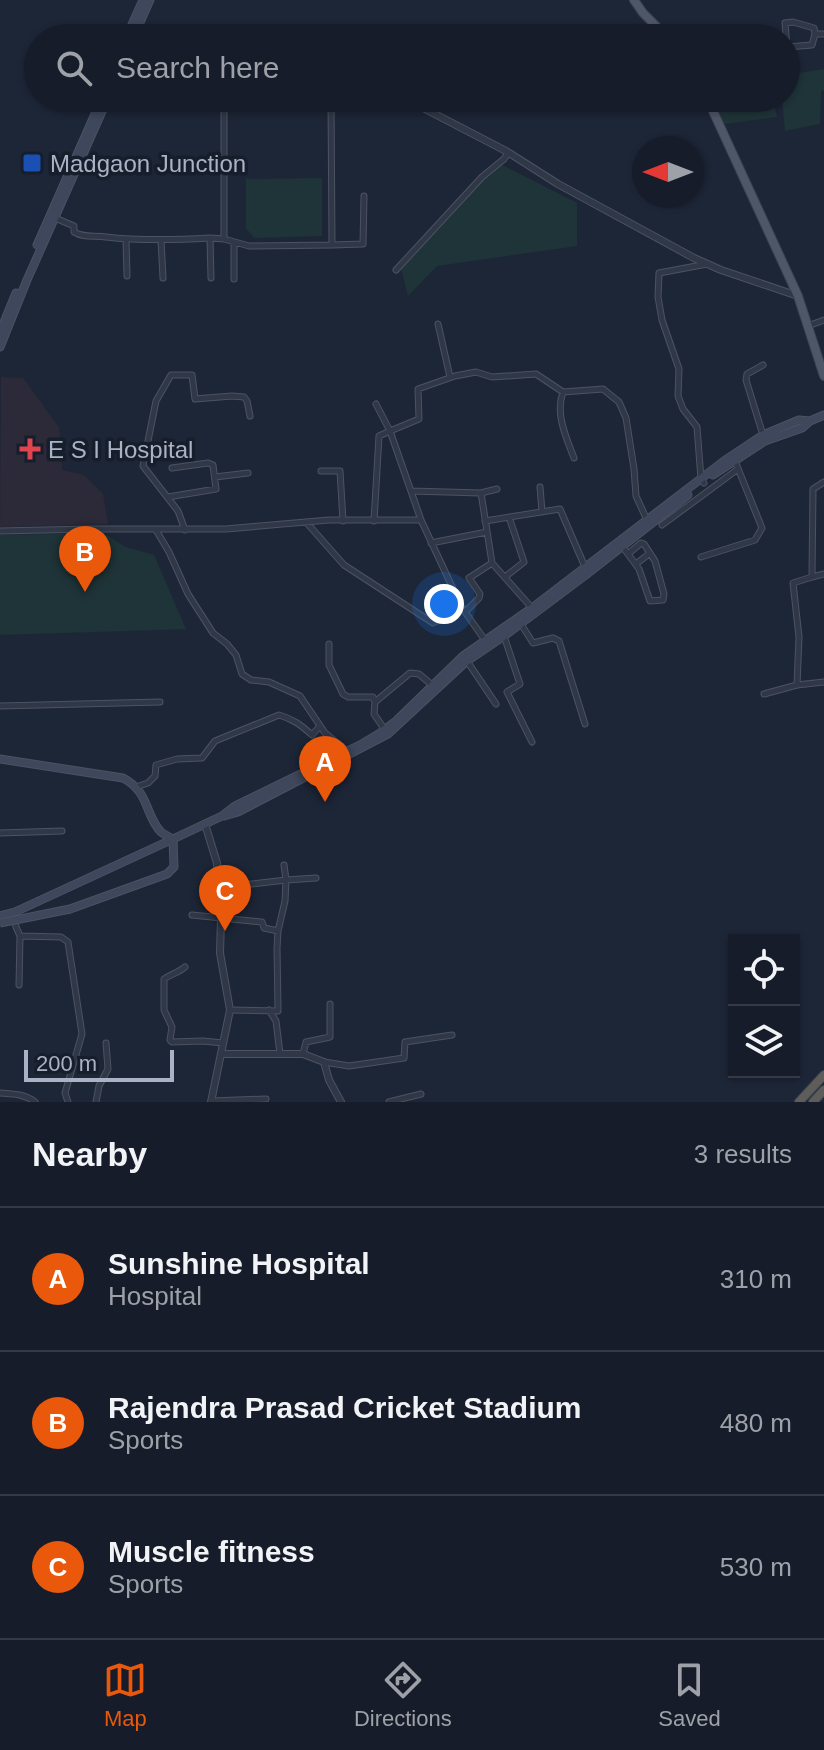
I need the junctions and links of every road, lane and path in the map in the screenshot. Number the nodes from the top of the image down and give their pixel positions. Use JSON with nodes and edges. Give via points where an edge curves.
{"nodes":[{"id":1,"x":143,"y":0,"type":"edge"},
{"id":2,"x":150,"y":0,"type":"edge"},
{"id":3,"x":634,"y":0,"type":"edge"},
{"id":4,"x":132,"y":24,"type":"edge"},
{"id":5,"x":139,"y":24,"type":"edge"},
{"id":6,"x":654,"y":24,"type":"edge"},
{"id":7,"x":800,"y":24,"type":"edge"},
{"id":8,"x":815,"y":34,"type":"junction"},
{"id":9,"x":824,"y":34,"type":"edge"},
{"id":10,"x":800,"y":46,"type":"edge"},
{"id":11,"x":98,"y":112,"type":"edge"},
{"id":12,"x":99,"y":112,"type":"edge"},
{"id":13,"x":224,"y":112,"type":"edge"},
{"id":14,"x":331,"y":112,"type":"edge"},
{"id":15,"x":430,"y":112,"type":"edge"},
{"id":16,"x":713,"y":112,"type":"edge"},
{"id":17,"x":97,"y":116,"type":"junction"},
{"id":18,"x":508,"y":153,"type":"junction"},
{"id":19,"x":364,"y":196,"type":"dead end"},
{"id":20,"x":55,"y":218,"type":"junction"},
{"id":21,"x":210,"y":238,"type":"junction"},
{"id":22,"x":224,"y":239,"type":"junction"},
{"id":23,"x":126,"y":240,"type":"junction"},
{"id":24,"x":161,"y":240,"type":"junction"},
{"id":25,"x":234,"y":243,"type":"junction"},
{"id":26,"x":332,"y":245,"type":"junction"},
{"id":27,"x":708,"y":264,"type":"junction"},
{"id":28,"x":396,"y":270,"type":"dead end"},
{"id":29,"x":127,"y":276,"type":"dead end"},
{"id":30,"x":163,"y":278,"type":"dead end"},
{"id":31,"x":211,"y":278,"type":"dead end"},
{"id":32,"x":234,"y":279,"type":"dead end"},
{"id":33,"x":798,"y":296,"type":"junction"},
{"id":34,"x":824,"y":320,"type":"edge"},
{"id":35,"x":438,"y":324,"type":"dead end"},
{"id":36,"x":807,"y":327,"type":"junction"},
{"id":37,"x":0,"y":332,"type":"edge"},
{"id":38,"x":0,"y":347,"type":"edge"},
{"id":39,"x":763,"y":365,"type":"dead end"},
{"id":40,"x":824,"y":376,"type":"edge"},
{"id":41,"x":450,"y":377,"type":"junction"},
{"id":42,"x":563,"y":392,"type":"junction"},
{"id":43,"x":376,"y":404,"type":"dead end"},
{"id":44,"x":824,"y":415,"type":"edge"},
{"id":45,"x":250,"y":416,"type":"dead end"},
{"id":46,"x":810,"y":421,"type":"junction"},
{"id":47,"x":390,"y":431,"type":"junction"},
{"id":48,"x":763,"y":435,"type":"junction"},
{"id":49,"x":574,"y":458,"type":"dead end"},
{"id":50,"x":736,"y":465,"type":"junction"},
{"id":51,"x":172,"y":468,"type":"dead end"},
{"id":52,"x":321,"y":471,"type":"dead end"},
{"id":53,"x":248,"y":473,"type":"dead end"},
{"id":54,"x":215,"y":477,"type":"junction"},
{"id":55,"x":702,"y":481,"type":"junction"},
{"id":56,"x":824,"y":482,"type":"edge"},
{"id":57,"x":540,"y":487,"type":"dead end"},
{"id":58,"x":497,"y":489,"type":"dead end"},
{"id":59,"x":411,"y":491,"type":"junction"},
{"id":60,"x":481,"y":493,"type":"junction"},
{"id":61,"x":168,"y":497,"type":"junction"},
{"id":62,"x":542,"y":512,"type":"junction"},
{"id":63,"x":509,"y":517,"type":"junction"},
{"id":64,"x":421,"y":520,"type":"junction"},
{"id":65,"x":647,"y":520,"type":"junction"},
{"id":66,"x":343,"y":521,"type":"junction"},
{"id":67,"x":374,"y":521,"type":"junction"},
{"id":68,"x":485,"y":521,"type":"junction"},
{"id":69,"x":306,"y":522,"type":"junction"},
{"id":70,"x":662,"y":525,"type":"dead end"},
{"id":71,"x":156,"y":530,"type":"junction"},
{"id":72,"x":185,"y":530,"type":"junction"},
{"id":73,"x":0,"y":531,"type":"edge"},
{"id":74,"x":487,"y":532,"type":"junction"},
{"id":75,"x":637,"y":535,"type":"junction"},
{"id":76,"x":431,"y":543,"type":"junction"},
{"id":77,"x":643,"y":543,"type":"junction"},
{"id":78,"x":621,"y":544,"type":"junction"},
{"id":79,"x":650,"y":553,"type":"junction"},
{"id":80,"x":628,"y":554,"type":"junction"},
{"id":81,"x":701,"y":557,"type":"dead end"},
{"id":82,"x":492,"y":563,"type":"junction"},
{"id":83,"x":636,"y":564,"type":"junction"},
{"id":84,"x":585,"y":568,"type":"junction"},
{"id":85,"x":824,"y":574,"type":"edge"},
{"id":86,"x":505,"y":577,"type":"junction"},
{"id":87,"x":812,"y":577,"type":"junction"},
{"id":88,"x":532,"y":608,"type":"junction"},
{"id":89,"x":464,"y":610,"type":"junction"},
{"id":90,"x":520,"y":623,"type":"junction"},
{"id":91,"x":504,"y":636,"type":"junction"},
{"id":92,"x":486,"y":643,"type":"junction"},
{"id":93,"x":329,"y":644,"type":"dead end"},
{"id":94,"x":467,"y":661,"type":"junction"},
{"id":95,"x":824,"y":682,"type":"edge"},
{"id":96,"x":797,"y":685,"type":"junction"},
{"id":97,"x":432,"y":686,"type":"junction"},
{"id":98,"x":764,"y":694,"type":"dead end"},
{"id":99,"x":160,"y":702,"type":"dead end"},
{"id":100,"x":375,"y":702,"type":"junction"},
{"id":101,"x":496,"y":704,"type":"dead end"},
{"id":102,"x":0,"y":706,"type":"edge"},
{"id":103,"x":585,"y":724,"type":"dead end"},
{"id":104,"x":320,"y":726,"type":"junction"},
{"id":105,"x":385,"y":730,"type":"junction"},
{"id":106,"x":532,"y":742,"type":"dead end"},
{"id":107,"x":347,"y":751,"type":"junction"},
{"id":108,"x":0,"y":759,"type":"edge"},
{"id":109,"x":312,"y":772,"type":"junction"},
{"id":110,"x":136,"y":787,"type":"junction"},
{"id":111,"x":205,"y":824,"type":"junction"},
{"id":112,"x":62,"y":831,"type":"dead end"},
{"id":113,"x":0,"y":833,"type":"edge"},
{"id":114,"x":173,"y":839,"type":"junction"},
{"id":115,"x":284,"y":865,"type":"dead end"},
{"id":116,"x":316,"y":878,"type":"dead end"},
{"id":117,"x":286,"y":880,"type":"junction"},
{"id":118,"x":219,"y":888,"type":"junction"},
{"id":119,"x":15,"y":912,"type":"junction"},
{"id":120,"x":192,"y":915,"type":"dead end"},
{"id":121,"x":0,"y":916,"type":"edge"},
{"id":122,"x":221,"y":918,"type":"junction"},
{"id":123,"x":0,"y":923,"type":"edge"},
{"id":124,"x":278,"y":931,"type":"junction"},
{"id":125,"x":20,"y":936,"type":"junction"},
{"id":126,"x":185,"y":967,"type":"dead end"},
{"id":127,"x":19,"y":985,"type":"dead end"},
{"id":128,"x":330,"y":1004,"type":"dead end"},
{"id":129,"x":230,"y":1010,"type":"junction"},
{"id":130,"x":269,"y":1010,"type":"junction"},
{"id":131,"x":452,"y":1035,"type":"dead end"},
{"id":132,"x":106,"y":1043,"type":"dead end"},
{"id":133,"x":223,"y":1043,"type":"junction"},
{"id":134,"x":222,"y":1054,"type":"junction"},
{"id":135,"x":280,"y":1054,"type":"junction"},
{"id":136,"x":303,"y":1054,"type":"junction"},
{"id":137,"x":324,"y":1062,"type":"junction"},
{"id":138,"x":824,"y":1075,"type":"edge"},
{"id":139,"x":824,"y":1090,"type":"edge"},
{"id":140,"x":0,"y":1093,"type":"edge"},
{"id":141,"x":421,"y":1094,"type":"dead end"},
{"id":142,"x":266,"y":1099,"type":"dead end"},
{"id":143,"x":35,"y":1102,"type":"edge"},
{"id":144,"x":68,"y":1102,"type":"edge"},
{"id":145,"x":96,"y":1102,"type":"edge"},
{"id":146,"x":212,"y":1102,"type":"edge"},
{"id":147,"x":341,"y":1102,"type":"edge"},
{"id":148,"x":389,"y":1102,"type":"edge"},
{"id":149,"x":799,"y":1102,"type":"edge"},
{"id":150,"x":813,"y":1102,"type":"edge"}],
"edges":[{"from":1,"to":4,"type":"main road"},
{"from":2,"to":5,"type":"main road"},
{"from":3,"to":6,"type":"main road"},
{"from":7,"to":8,"type":"street","via":[[814,28]]},
{"from":8,"to":9,"type":"street"},
{"from":8,"to":10,"type":"street","via":[[812,45]]},
{"from":11,"to":17,"type":"main road"},
{"from":12,"to":17,"type":"main road"},
{"from":13,"to":22,"type":"street"},
{"from":14,"to":26,"type":"street"},
{"from":15,"to":18,"type":"street"},
{"from":16,"to":33,"type":"main road"},
{"from":17,"to":20,"type":"main road"},
{"from":17,"to":37,"type":"main road"},
{"from":18,"to":27,"type":"street"},
{"from":18,"to":28,"type":"street"},
{"from":19,"to":26,"type":"street","via":[[363,244]]},
{"from":20,"to":23,"type":"street","via":[[74,226],[79,235]]},
{"from":20,"to":38,"type":"main road"},
{"from":21,"to":22,"type":"street"},
{"from":21,"to":24,"type":"street"},
{"from":21,"to":31,"type":"street"},
{"from":22,"to":25,"type":"street"},
{"from":23,"to":24,"type":"street"},
{"from":23,"to":29,"type":"street"},
{"from":24,"to":30,"type":"street"},
{"from":25,"to":26,"type":"street"},
{"from":25,"to":32,"type":"street"},
{"from":27,"to":33,"type":"street"},
{"from":27,"to":55,"type":"street","via":[[659,273],[658,297],[679,369],[678,396],[697,427]]},
{"from":33,"to":36,"type":"main road"},
{"from":34,"to":36,"type":"street"},
{"from":35,"to":41,"type":"street"},
{"from":36,"to":40,"type":"main road"},
{"from":39,"to":48,"type":"street","via":[[746,380]]},
{"from":41,"to":42,"type":"street","via":[[476,372],[492,377],[536,374]]},
{"from":41,"to":47,"type":"street","via":[[418,389],[419,419]]},
{"from":42,"to":49,"type":"street","via":[[560,420]]},
{"from":42,"to":65,"type":"street","via":[[603,389],[619,402],[626,418],[636,496]]},
{"from":43,"to":47,"type":"street"},
{"from":44,"to":46,"type":"main road"},
{"from":45,"to":61,"type":"street","via":[[244,397],[195,399],[192,375],[171,375],[156,401],[143,466]]},
{"from":46,"to":48,"type":"main road","via":[[799,420]]},
{"from":46,"to":50,"type":"main road","via":[[765,441]]},
{"from":47,"to":59,"type":"street"},
{"from":47,"to":67,"type":"street","via":[[379,436]]},
{"from":48,"to":55,"type":"main road"},
{"from":50,"to":55,"type":"main road"},
{"from":50,"to":70,"type":"street"},
{"from":50,"to":81,"type":"street","via":[[762,528],[755,540]]},
{"from":51,"to":54,"type":"street","via":[[208,463]]},
{"from":52,"to":66,"type":"street","via":[[340,471]]},
{"from":53,"to":54,"type":"street"},
{"from":54,"to":61,"type":"street","via":[[216,489]]},
{"from":55,"to":65,"type":"main road"},
{"from":55,"to":75,"type":"main road"},
{"from":56,"to":87,"type":"street","via":[[813,489]]},
{"from":57,"to":62,"type":"street"},
{"from":58,"to":60,"type":"street"},
{"from":59,"to":60,"type":"street"},
{"from":59,"to":64,"type":"street"},
{"from":60,"to":68,"type":"street"},
{"from":61,"to":72,"type":"street"},
{"from":62,"to":63,"type":"street"},
{"from":62,"to":84,"type":"street","via":[[560,509]]},
{"from":63,"to":68,"type":"street"},
{"from":63,"to":86,"type":"street","via":[[524,562]]},
{"from":64,"to":67,"type":"street"},
{"from":64,"to":76,"type":"street"},
{"from":65,"to":78,"type":"main road"},
{"from":66,"to":67,"type":"street"},
{"from":66,"to":69,"type":"street"},
{"from":68,"to":74,"type":"street"},
{"from":69,"to":72,"type":"street"},
{"from":69,"to":89,"type":"street","via":[[344,565],[433,623]]},
{"from":71,"to":72,"type":"street"},
{"from":71,"to":73,"type":"street"},
{"from":71,"to":104,"type":"street","via":[[188,594],[213,633],[236,655],[242,674],[300,696]]},
{"from":74,"to":76,"type":"street"},
{"from":74,"to":82,"type":"street"},
{"from":75,"to":77,"type":"street"},
{"from":75,"to":78,"type":"main road"},
{"from":76,"to":89,"type":"street"},
{"from":77,"to":79,"type":"street"},
{"from":77,"to":80,"type":"street"},
{"from":78,"to":80,"type":"street"},
{"from":78,"to":84,"type":"main road"},
{"from":78,"to":90,"type":"main road"},
{"from":79,"to":83,"type":"street"},
{"from":79,"to":83,"type":"street","via":[[663,600],[650,601]]},
{"from":80,"to":83,"type":"street"},
{"from":82,"to":86,"type":"street"},
{"from":82,"to":89,"type":"street","via":[[469,578],[480,594]]},
{"from":84,"to":88,"type":"main road"},
{"from":85,"to":87,"type":"street"},
{"from":86,"to":88,"type":"street"},
{"from":87,"to":96,"type":"street","via":[[793,583]]},
{"from":88,"to":92,"type":"main road"},
{"from":89,"to":92,"type":"street"},
{"from":90,"to":91,"type":"main road"},
{"from":90,"to":103,"type":"street","via":[[533,643],[559,641]]},
{"from":91,"to":92,"type":"main road"},
{"from":91,"to":106,"type":"street","via":[[520,684],[507,692]]},
{"from":92,"to":94,"type":"main road"},
{"from":92,"to":97,"type":"main road","via":[[463,656]]},
{"from":93,"to":100,"type":"street","via":[[329,665],[343,694],[373,697]]},
{"from":94,"to":101,"type":"street"},
{"from":94,"to":109,"type":"main road","via":[[388,734]]},
{"from":95,"to":96,"type":"street"},
{"from":96,"to":98,"type":"street"},
{"from":97,"to":100,"type":"street","via":[[410,673]]},
{"from":97,"to":105,"type":"main road"},
{"from":99,"to":102,"type":"street"},
{"from":100,"to":105,"type":"street","via":[[374,714]]},
{"from":104,"to":107,"type":"street"},
{"from":104,"to":110,"type":"street","via":[[312,735],[279,715],[215,741],[202,758],[156,765],[155,776]]},
{"from":105,"to":107,"type":"main road"},
{"from":107,"to":109,"type":"main road"},
{"from":108,"to":110,"type":"main road","via":[[123,778]]},
{"from":109,"to":111,"type":"main road"},
{"from":110,"to":114,"type":"main road","via":[[159,830]]},
{"from":111,"to":114,"type":"main road"},
{"from":111,"to":118,"type":"street"},
{"from":112,"to":113,"type":"street"},
{"from":114,"to":119,"type":"main road"},
{"from":114,"to":123,"type":"main road","bridge":true,"via":[[174,867],[167,874],[70,909]]},
{"from":115,"to":117,"type":"street"},
{"from":116,"to":117,"type":"street"},
{"from":117,"to":118,"type":"street"},
{"from":117,"to":124,"type":"street"},
{"from":118,"to":122,"type":"street"},
{"from":119,"to":121,"type":"main road"},
{"from":119,"to":125,"type":"street"},
{"from":120,"to":122,"type":"street"},
{"from":122,"to":124,"type":"street","via":[[262,922],[264,928]]},
{"from":122,"to":129,"type":"street","via":[[220,953]]},
{"from":124,"to":130,"type":"street","via":[[278,1011]]},
{"from":125,"to":127,"type":"street"},
{"from":125,"to":144,"type":"street","via":[[61,937],[68,942],[82,1034],[65,1093]]},
{"from":126,"to":133,"type":"street","via":[[164,979],[170,1040]]},
{"from":128,"to":136,"type":"street","via":[[330,1037],[306,1042]]},
{"from":129,"to":130,"type":"street"},
{"from":129,"to":133,"type":"street"},
{"from":130,"to":135,"type":"street","via":[[276,1021]]},
{"from":131,"to":137,"type":"street","via":[[405,1042],[404,1058],[349,1066]]},
{"from":132,"to":145,"type":"street","via":[[108,1069]]},
{"from":133,"to":134,"type":"street"},
{"from":134,"to":135,"type":"street"},
{"from":134,"to":146,"type":"street"},
{"from":135,"to":136,"type":"street"},
{"from":136,"to":137,"type":"street"},
{"from":137,"to":147,"type":"street"},
{"from":138,"to":149,"type":"highway"},
{"from":139,"to":150,"type":"highway"},
{"from":140,"to":143,"type":"street"},
{"from":141,"to":148,"type":"street"},
{"from":142,"to":146,"type":"street"}]}
